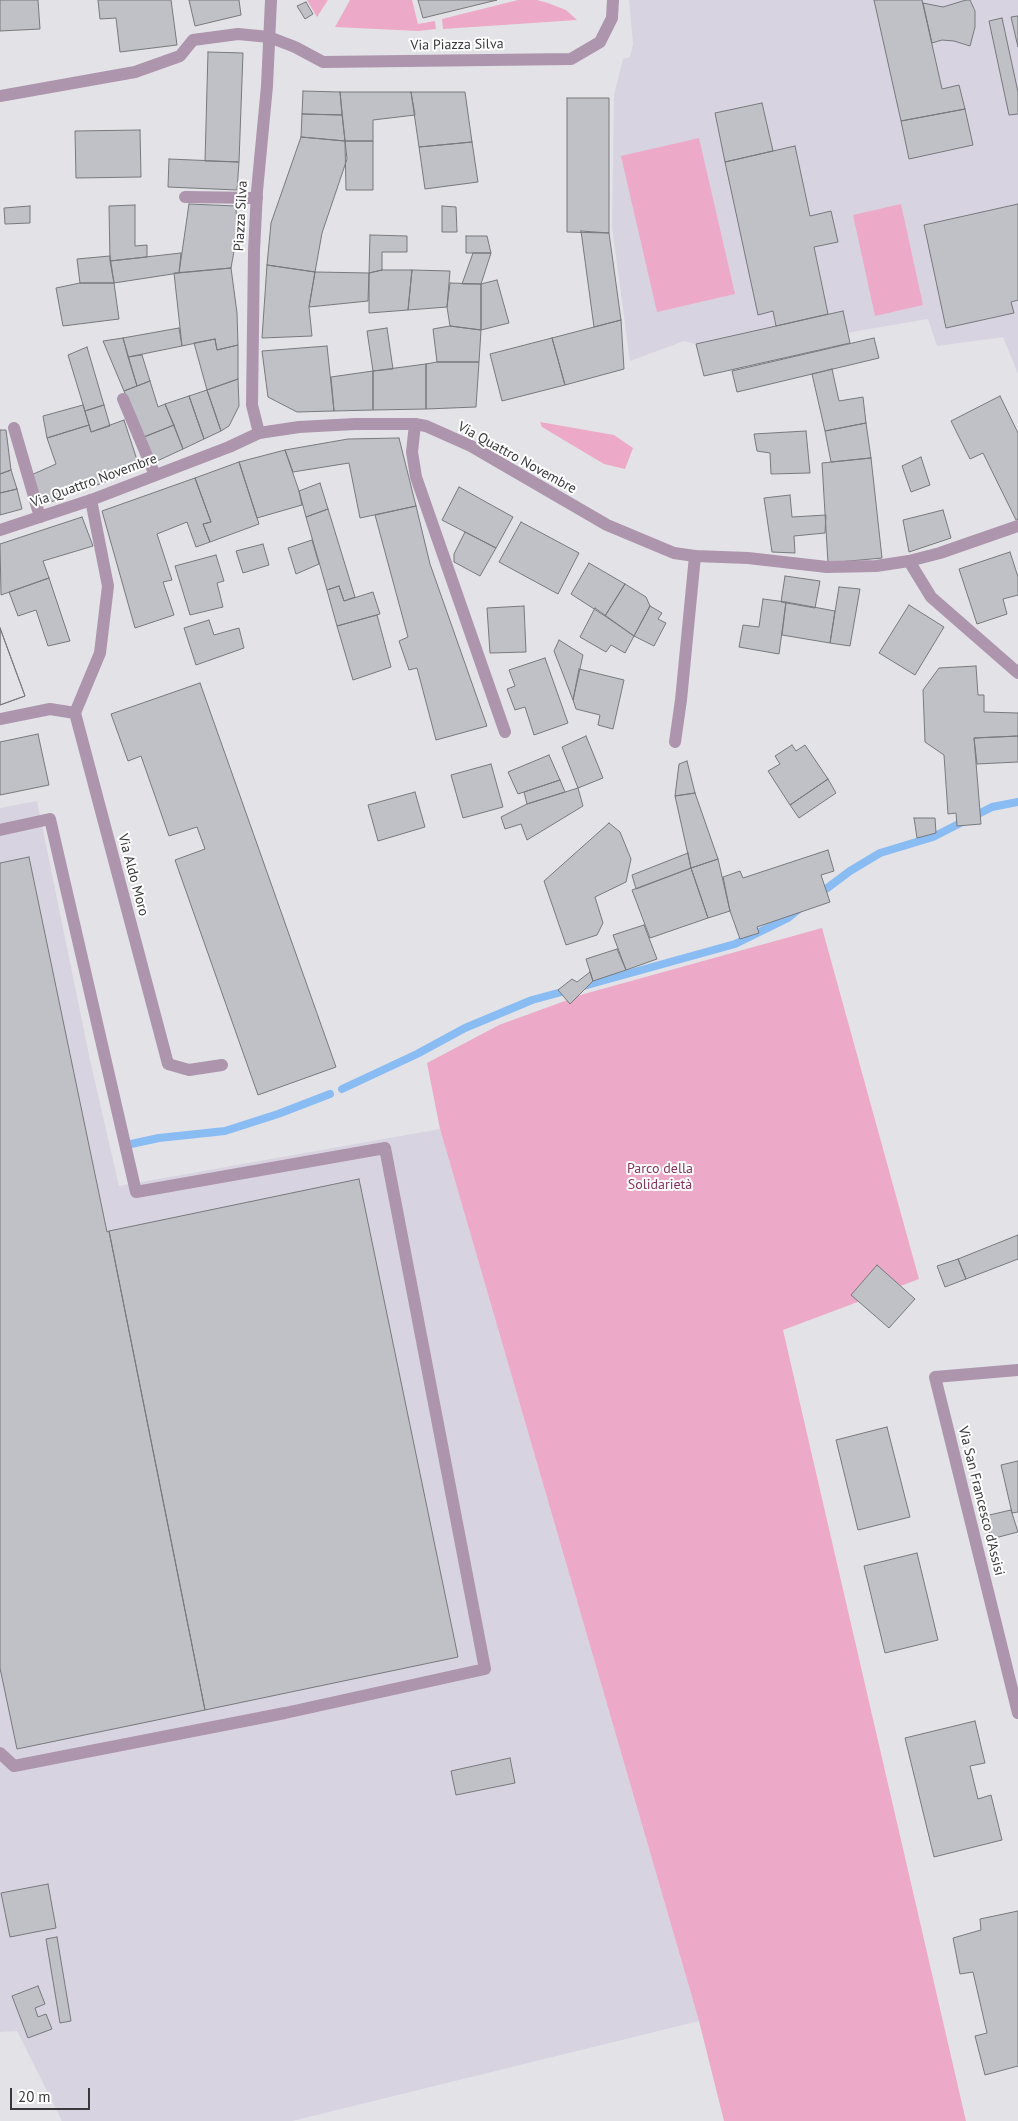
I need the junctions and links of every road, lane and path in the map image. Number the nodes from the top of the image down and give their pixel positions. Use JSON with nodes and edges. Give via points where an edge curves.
{"nodes":[{"id":1,"x":271,"y":0,"type":"edge"},
{"id":2,"x":613,"y":0,"type":"edge"},
{"id":3,"x":269,"y":37,"type":"junction"},
{"id":4,"x":0,"y":96,"type":"edge"},
{"id":5,"x":185,"y":197,"type":"dead end"},
{"id":6,"x":257,"y":198,"type":"junction"},
{"id":7,"x":123,"y":400,"type":"dead end"},
{"id":8,"x":415,"y":424,"type":"junction"},
{"id":9,"x":14,"y":428,"type":"dead end"},
{"id":10,"x":259,"y":433,"type":"junction"},
{"id":11,"x":155,"y":476,"type":"junction"},
{"id":12,"x":91,"y":500,"type":"junction"},
{"id":13,"x":40,"y":517,"type":"junction"},
{"id":14,"x":1018,"y":526,"type":"edge"},
{"id":15,"x":0,"y":530,"type":"edge"},
{"id":16,"x":695,"y":556,"type":"junction"},
{"id":17,"x":909,"y":561,"type":"junction"},
{"id":18,"x":1018,"y":673,"type":"edge"},
{"id":19,"x":75,"y":713,"type":"junction"},
{"id":20,"x":0,"y":719,"type":"edge"},
{"id":21,"x":504,"y":732,"type":"dead end"},
{"id":22,"x":675,"y":742,"type":"dead end"},
{"id":23,"x":0,"y":830,"type":"edge"},
{"id":24,"x":222,"y":1064,"type":"dead end"},
{"id":25,"x":1018,"y":1370,"type":"edge"},
{"id":26,"x":1018,"y":1713,"type":"edge"},
{"id":27,"x":0,"y":1754,"type":"edge"}],
"edges":[{"from":1,"to":3,"type":"street","name":"Piazza Silva"},
{"from":2,"to":3,"type":"street","name":"Via Piazza Silva","via":[[612,18],[600,42],[571,59],[324,62]]},
{"from":3,"to":4,"type":"street","name":"Via Piazza Silva","via":[[238,34],[193,40],[180,56],[135,72]]},
{"from":3,"to":6,"type":"street","name":"Piazza Silva"},
{"from":5,"to":6,"type":"street"},
{"from":6,"to":10,"type":"street","name":"Piazza Silva","via":[[252,405]]},
{"from":7,"to":11,"type":"street"},
{"from":8,"to":10,"type":"street","name":"Via Quattro Novembre","via":[[298,426]]},
{"from":8,"to":16,"type":"street","name":"Via Quattro Novembre","via":[[471,446],[607,525],[666,551]]},
{"from":8,"to":21,"type":"street","via":[[412,452],[416,477]]},
{"from":9,"to":13,"type":"street"},
{"from":10,"to":11,"type":"street","name":"Via Quattro Novembre"},
{"from":11,"to":12,"type":"street","name":"Via Quattro Novembre"},
{"from":12,"to":13,"type":"street","name":"Via Quattro Novembre"},
{"from":12,"to":19,"type":"street","via":[[108,586],[100,653]]},
{"from":13,"to":15,"type":"street","name":"Via Quattro Novembre"},
{"from":14,"to":17,"type":"street","name":"Via Quattro Novembre"},
{"from":16,"to":17,"type":"street","name":"Via Quattro Novembre","via":[[827,567],[876,566]]},
{"from":16,"to":22,"type":"street"},
{"from":17,"to":18,"type":"street","via":[[931,597]]},
{"from":19,"to":20,"type":"street","via":[[50,709]]},
{"from":19,"to":24,"type":"street","name":"Via Aldo Moro","via":[[168,1064],[189,1070]]},
{"from":23,"to":27,"type":"street","via":[[50,819],[136,1192],[385,1148],[486,1669],[285,1713],[14,1766]]},
{"from":25,"to":26,"type":"street","name":"Via San Francesco d'Assisi","via":[[935,1377]]}]}
